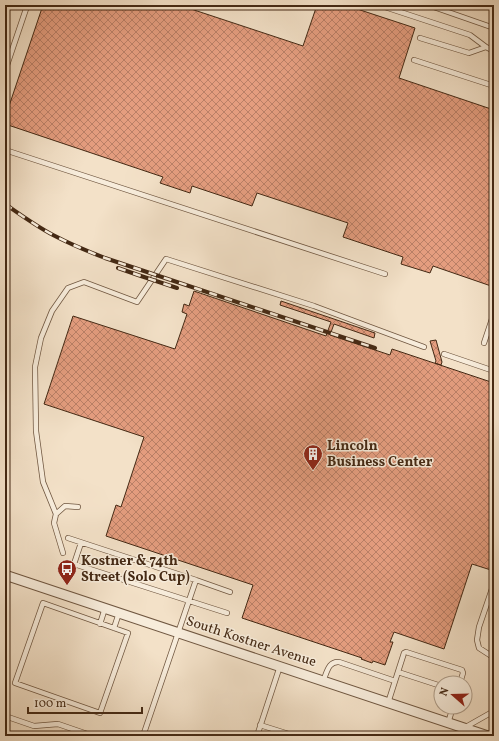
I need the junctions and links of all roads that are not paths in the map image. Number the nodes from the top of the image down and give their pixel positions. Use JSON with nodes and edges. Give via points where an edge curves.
{"nodes":[{"id":1,"x":24,"y":5,"type":"edge"},
{"id":2,"x":378,"y":5,"type":"edge"},
{"id":3,"x":428,"y":5,"type":"edge"},
{"id":4,"x":494,"y":28,"type":"edge"},
{"id":5,"x":420,"y":38,"type":"dead end"},
{"id":6,"x":486,"y":47,"type":"junction"},
{"id":7,"x":494,"y":51,"type":"edge"},
{"id":8,"x":414,"y":60,"type":"dead end"},
{"id":9,"x":5,"y":70,"type":"edge"},
{"id":10,"x":494,"y":86,"type":"edge"},
{"id":11,"x":5,"y":150,"type":"edge"},
{"id":12,"x":385,"y":274,"type":"dead end"},
{"id":13,"x":494,"y":320,"type":"edge"},
{"id":14,"x":484,"y":343,"type":"dead end"},
{"id":15,"x":424,"y":347,"type":"dead end"},
{"id":16,"x":444,"y":354,"type":"dead end"},
{"id":17,"x":494,"y":371,"type":"edge"},
{"id":18,"x":78,"y":507,"type":"dead end"},
{"id":19,"x":56,"y":514,"type":"junction"},
{"id":20,"x":68,"y":538,"type":"dead end"},
{"id":21,"x":81,"y":543,"type":"junction"},
{"id":22,"x":63,"y":553,"type":"dead end"},
{"id":23,"x":5,"y":574,"type":"edge"},
{"id":24,"x":196,"y":580,"type":"junction"},
{"id":25,"x":494,"y":583,"type":"edge"},
{"id":26,"x":230,"y":592,"type":"dead end"},
{"id":27,"x":189,"y":601,"type":"junction"},
{"id":28,"x":106,"y":608,"type":"junction"},
{"id":29,"x":119,"y":613,"type":"junction"},
{"id":30,"x":226,"y":613,"type":"dead end"},
{"id":31,"x":100,"y":624,"type":"junction"},
{"id":32,"x":114,"y":628,"type":"junction"},
{"id":33,"x":178,"y":633,"type":"junction"},
{"id":34,"x":494,"y":656,"type":"edge"},
{"id":35,"x":280,"y":666,"type":"junction"},
{"id":36,"x":398,"y":672,"type":"junction"},
{"id":37,"x":463,"y":675,"type":"edge"},
{"id":38,"x":323,"y":681,"type":"junction"},
{"id":39,"x":395,"y":681,"type":"junction"},
{"id":40,"x":433,"y":683,"type":"edge"},
{"id":41,"x":388,"y":703,"type":"junction"},
{"id":42,"x":494,"y":711,"type":"edge"},
{"id":43,"x":450,"y":715,"type":"edge"},
{"id":44,"x":5,"y":716,"type":"edge"},
{"id":45,"x":448,"y":722,"type":"junction"},
{"id":46,"x":260,"y":724,"type":"junction"},
{"id":47,"x":494,"y":730,"type":"edge"},
{"id":48,"x":466,"y":732,"type":"edge"},
{"id":49,"x":93,"y":736,"type":"edge"},
{"id":50,"x":143,"y":736,"type":"edge"},
{"id":51,"x":256,"y":736,"type":"edge"},
{"id":52,"x":295,"y":736,"type":"edge"},
{"id":53,"x":488,"y":736,"type":"edge"},
{"id":54,"x":492,"y":736,"type":"edge"}],
"edges":[{"from":1,"to":9,"type":"lane","via":[[26,9]]},
{"from":2,"to":6,"type":"lane","via":[[470,35]]},
{"from":3,"to":4,"type":"lane"},
{"from":5,"to":6,"type":"lane","via":[[468,53]]},
{"from":6,"to":7,"type":"lane"},
{"from":8,"to":10,"type":"lane"},
{"from":11,"to":12,"type":"lane"},
{"from":13,"to":14,"type":"lane","via":[[492,319]]},
{"from":15,"to":19,"type":"lane","via":[[314,306],[166,259],[137,302],[84,282],[68,288],[52,311],[41,338],[35,367],[36,431],[43,482]]},
{"from":16,"to":17,"type":"lane"},
{"from":18,"to":19,"type":"lane","via":[[65,506]]},
{"from":19,"to":22,"type":"lane","via":[[54,523]]},
{"from":20,"to":21,"type":"lane"},
{"from":21,"to":24,"type":"lane"},
{"from":21,"to":27,"type":"lane","via":[[74,564]]},
{"from":23,"to":28,"type":"street","name":"South Kostner Avenue"},
{"from":24,"to":26,"type":"lane"},
{"from":24,"to":27,"type":"lane"},
{"from":25,"to":34,"type":"lane","via":[[477,640],[479,648]]},
{"from":27,"to":30,"type":"lane"},
{"from":27,"to":33,"type":"lane"},
{"from":28,"to":29,"type":"street","name":"South Kostner Avenue"},
{"from":28,"to":31,"type":"lane"},
{"from":29,"to":32,"type":"lane"},
{"from":29,"to":33,"type":"street","name":"South Kostner Avenue"},
{"from":31,"to":32,"type":"lane"},
{"from":31,"to":32,"type":"lane","via":[[43,603],[16,683],[100,713],[128,634]]},
{"from":33,"to":35,"type":"street","name":"South Kostner Avenue"},
{"from":33,"to":50,"type":"lane"},
{"from":35,"to":38,"type":"street","name":"South Kostner Avenue"},
{"from":35,"to":46,"type":"lane"},
{"from":36,"to":37,"type":"lane","via":[[404,653],[408,652],[462,670]]},
{"from":36,"to":39,"type":"lane"},
{"from":36,"to":40,"type":"lane"},
{"from":38,"to":39,"type":"lane","via":[[333,662]]},
{"from":38,"to":41,"type":"street","name":"South Kostner Avenue"},
{"from":39,"to":41,"type":"lane"},
{"from":41,"to":45,"type":"street","name":"South Kostner Avenue"},
{"from":42,"to":48,"type":"lane"},
{"from":43,"to":45,"type":"lane"},
{"from":44,"to":49,"type":"lane","via":[[34,726],[58,724]]},
{"from":45,"to":48,"type":"street","name":"South Kostner Avenue"},
{"from":46,"to":51,"type":"lane"},
{"from":46,"to":52,"type":"lane"},
{"from":47,"to":54,"type":"street"},
{"from":48,"to":53,"type":"street","name":"South Kostner Avenue"}]}
